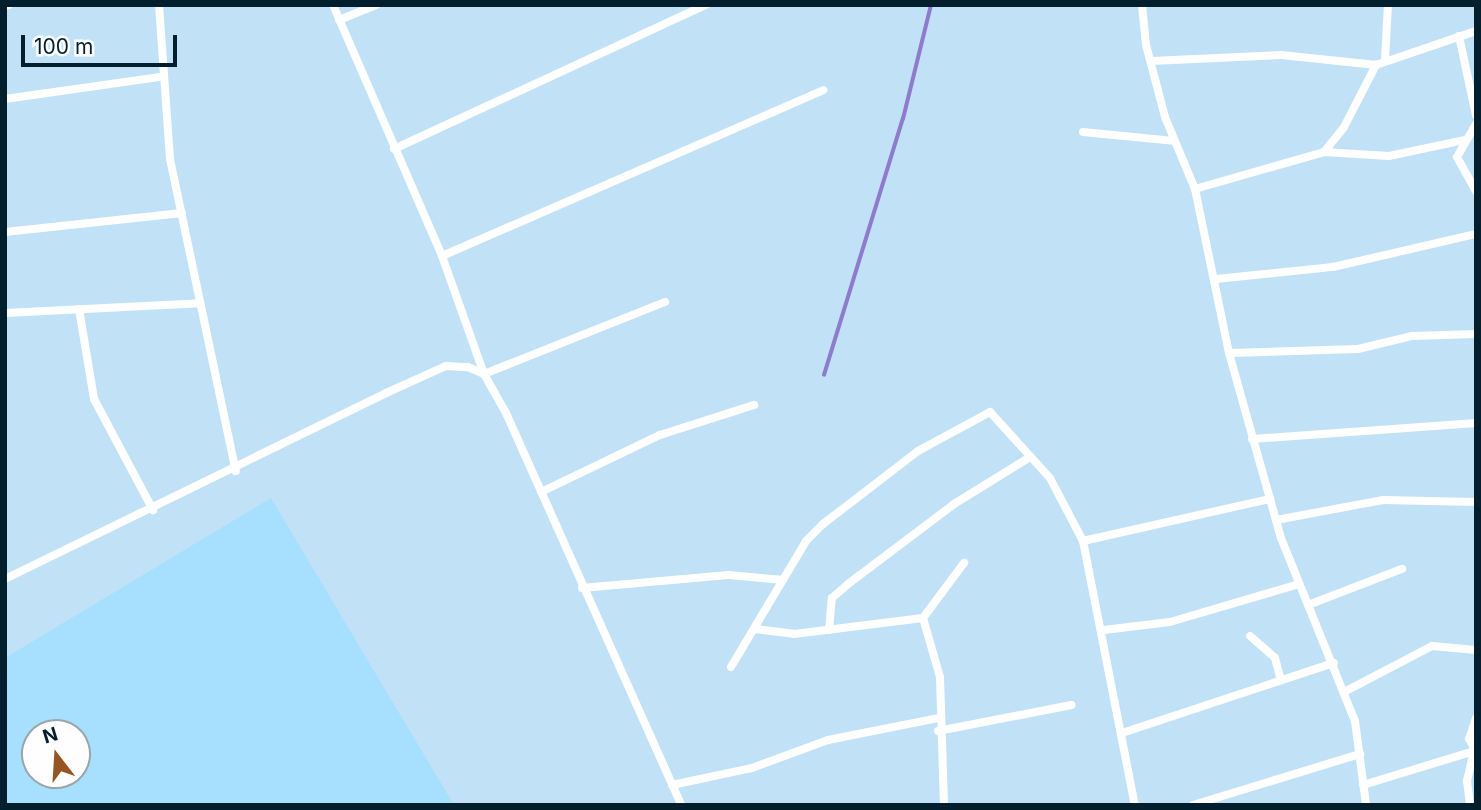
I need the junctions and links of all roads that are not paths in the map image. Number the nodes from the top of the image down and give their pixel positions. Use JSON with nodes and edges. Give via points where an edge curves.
{"nodes":[{"id":1,"x":159,"y":5,"type":"edge"},
{"id":2,"x":333,"y":5,"type":"edge"},
{"id":3,"x":376,"y":5,"type":"edge"},
{"id":4,"x":706,"y":5,"type":"edge"},
{"id":5,"x":1142,"y":5,"type":"edge"},
{"id":6,"x":1388,"y":5,"type":"edge"},
{"id":7,"x":339,"y":20,"type":"junction"},
{"id":8,"x":1476,"y":31,"type":"edge"},
{"id":9,"x":1459,"y":36,"type":"junction"},
{"id":10,"x":1151,"y":61,"type":"junction"},
{"id":11,"x":1385,"y":61,"type":"junction"},
{"id":12,"x":1376,"y":65,"type":"junction"},
{"id":13,"x":160,"y":77,"type":"junction"},
{"id":14,"x":823,"y":90,"type":"dead end"},
{"id":15,"x":5,"y":99,"type":"edge"},
{"id":16,"x":1476,"y":115,"type":"edge"},
{"id":17,"x":1476,"y":124,"type":"edge"},
{"id":18,"x":1083,"y":132,"type":"dead end"},
{"id":19,"x":1465,"y":140,"type":"junction"},
{"id":20,"x":1174,"y":141,"type":"junction"},
{"id":21,"x":394,"y":149,"type":"junction"},
{"id":22,"x":1324,"y":152,"type":"junction"},
{"id":23,"x":1195,"y":189,"type":"junction"},
{"id":24,"x":1476,"y":191,"type":"edge"},
{"id":25,"x":182,"y":213,"type":"junction"},
{"id":26,"x":5,"y":232,"type":"edge"},
{"id":27,"x":1476,"y":234,"type":"edge"},
{"id":28,"x":442,"y":256,"type":"junction"},
{"id":29,"x":1216,"y":279,"type":"junction"},
{"id":30,"x":665,"y":302,"type":"dead end"},
{"id":31,"x":200,"y":303,"type":"junction"},
{"id":32,"x":79,"y":309,"type":"junction"},
{"id":33,"x":5,"y":313,"type":"edge"},
{"id":34,"x":1476,"y":334,"type":"edge"},
{"id":35,"x":1229,"y":353,"type":"junction"},
{"id":36,"x":484,"y":374,"type":"junction"},
{"id":37,"x":754,"y":405,"type":"dead end"},
{"id":38,"x":1476,"y":423,"type":"edge"},
{"id":39,"x":1252,"y":439,"type":"junction"},
{"id":40,"x":1030,"y":457,"type":"junction"},
{"id":41,"x":236,"y":471,"type":"junction"},
{"id":42,"x":541,"y":492,"type":"junction"},
{"id":43,"x":1270,"y":499,"type":"junction"},
{"id":44,"x":1476,"y":502,"type":"edge"},
{"id":45,"x":153,"y":510,"type":"junction"},
{"id":46,"x":1276,"y":520,"type":"junction"},
{"id":47,"x":1083,"y":541,"type":"junction"},
{"id":48,"x":964,"y":564,"type":"dead end"},
{"id":49,"x":1402,"y":569,"type":"dead end"},
{"id":50,"x":5,"y":579,"type":"edge"},
{"id":51,"x":783,"y":580,"type":"junction"},
{"id":52,"x":1299,"y":584,"type":"junction"},
{"id":53,"x":582,"y":588,"type":"junction"},
{"id":54,"x":1308,"y":604,"type":"junction"},
{"id":55,"x":923,"y":618,"type":"junction"},
{"id":56,"x":755,"y":629,"type":"junction"},
{"id":57,"x":829,"y":630,"type":"junction"},
{"id":58,"x":1104,"y":630,"type":"junction"},
{"id":59,"x":1250,"y":636,"type":"dead end"},
{"id":60,"x":1476,"y":650,"type":"edge"},
{"id":61,"x":1334,"y":663,"type":"junction"},
{"id":62,"x":731,"y":667,"type":"dead end"},
{"id":63,"x":1280,"y":680,"type":"junction"},
{"id":64,"x":1346,"y":691,"type":"junction"},
{"id":65,"x":1072,"y":705,"type":"dead end"},
{"id":66,"x":938,"y":718,"type":"junction"},
{"id":67,"x":1476,"y":718,"type":"edge"},
{"id":68,"x":937,"y":730,"type":"junction"},
{"id":69,"x":1125,"y":732,"type":"junction"},
{"id":70,"x":1475,"y":751,"type":"edge"},
{"id":71,"x":1360,"y":754,"type":"junction"},
{"id":72,"x":672,"y":785,"type":"junction"},
{"id":73,"x":1363,"y":785,"type":"junction"},
{"id":74,"x":681,"y":805,"type":"edge"},
{"id":75,"x":944,"y":805,"type":"edge"},
{"id":76,"x":1135,"y":805,"type":"edge"},
{"id":77,"x":1193,"y":805,"type":"edge"},
{"id":78,"x":1366,"y":805,"type":"edge"},
{"id":79,"x":1470,"y":805,"type":"edge"}],
"edges":[{"from":1,"to":13,"type":"street"},
{"from":2,"to":7,"type":"street"},
{"from":3,"to":7,"type":"street"},
{"from":4,"to":21,"type":"street"},
{"from":5,"to":10,"type":"street"},
{"from":6,"to":11,"type":"street"},
{"from":7,"to":21,"type":"street"},
{"from":8,"to":9,"type":"street"},
{"from":9,"to":11,"type":"street"},
{"from":9,"to":16,"type":"street"},
{"from":10,"to":12,"type":"street","via":[[1281,55]]},
{"from":10,"to":20,"type":"street"},
{"from":11,"to":12,"type":"street"},
{"from":12,"to":22,"type":"street","via":[[1344,127]]},
{"from":13,"to":15,"type":"street"},
{"from":13,"to":25,"type":"street"},
{"from":14,"to":28,"type":"street"},
{"from":17,"to":19,"type":"street"},
{"from":18,"to":20,"type":"street"},
{"from":19,"to":22,"type":"street","via":[[1389,156]]},
{"from":19,"to":24,"type":"street","via":[[1459,165]]},
{"from":20,"to":23,"type":"street"},
{"from":21,"to":28,"type":"street"},
{"from":22,"to":23,"type":"street"},
{"from":23,"to":29,"type":"street"},
{"from":25,"to":26,"type":"street"},
{"from":25,"to":31,"type":"street"},
{"from":27,"to":29,"type":"street","via":[[1333,267]]},
{"from":28,"to":36,"type":"street"},
{"from":29,"to":35,"type":"street"},
{"from":30,"to":36,"type":"street"},
{"from":31,"to":32,"type":"street"},
{"from":31,"to":41,"type":"street"},
{"from":32,"to":33,"type":"street"},
{"from":32,"to":45,"type":"street","via":[[94,399]]},
{"from":34,"to":35,"type":"street","via":[[1412,336],[1358,349]]},
{"from":35,"to":39,"type":"street"},
{"from":36,"to":41,"type":"street","via":[[446,366]]},
{"from":36,"to":42,"type":"street"},
{"from":37,"to":42,"type":"street","via":[[660,435]]},
{"from":38,"to":39,"type":"street"},
{"from":39,"to":43,"type":"street"},
{"from":40,"to":47,"type":"street","via":[[1062,497]]},
{"from":40,"to":51,"type":"street","via":[[996,415],[967,422],[847,501],[806,541]]},
{"from":40,"to":57,"type":"street","via":[[954,504],[848,584],[832,598]]},
{"from":41,"to":45,"type":"street"},
{"from":42,"to":53,"type":"street"},
{"from":43,"to":46,"type":"street"},
{"from":43,"to":47,"type":"street"},
{"from":44,"to":46,"type":"street","via":[[1383,500]]},
{"from":45,"to":50,"type":"street"},
{"from":46,"to":52,"type":"street"},
{"from":47,"to":58,"type":"street"},
{"from":48,"to":55,"type":"street"},
{"from":49,"to":54,"type":"street"},
{"from":51,"to":53,"type":"street","via":[[728,575]]},
{"from":51,"to":56,"type":"street"},
{"from":52,"to":54,"type":"street"},
{"from":52,"to":58,"type":"street","via":[[1170,622]]},
{"from":53,"to":72,"type":"street"},
{"from":54,"to":61,"type":"street"},
{"from":55,"to":57,"type":"street"},
{"from":55,"to":66,"type":"street","via":[[940,677]]},
{"from":56,"to":57,"type":"street"},
{"from":56,"to":62,"type":"street"},
{"from":58,"to":69,"type":"street"},
{"from":59,"to":63,"type":"street","via":[[1275,658]]},
{"from":60,"to":64,"type":"street","via":[[1432,646]]},
{"from":61,"to":63,"type":"street"},
{"from":61,"to":64,"type":"street"},
{"from":63,"to":69,"type":"street"},
{"from":64,"to":71,"type":"street"},
{"from":65,"to":68,"type":"street"},
{"from":66,"to":68,"type":"street"},
{"from":66,"to":72,"type":"street","via":[[828,740],[752,768]]},
{"from":67,"to":70,"type":"street","via":[[1469,739]]},
{"from":68,"to":75,"type":"street"},
{"from":69,"to":76,"type":"street"},
{"from":70,"to":73,"type":"street"},
{"from":70,"to":79,"type":"street","via":[[1467,781]]},
{"from":71,"to":73,"type":"street"},
{"from":71,"to":77,"type":"street"},
{"from":72,"to":74,"type":"street"},
{"from":73,"to":78,"type":"street"}]}
